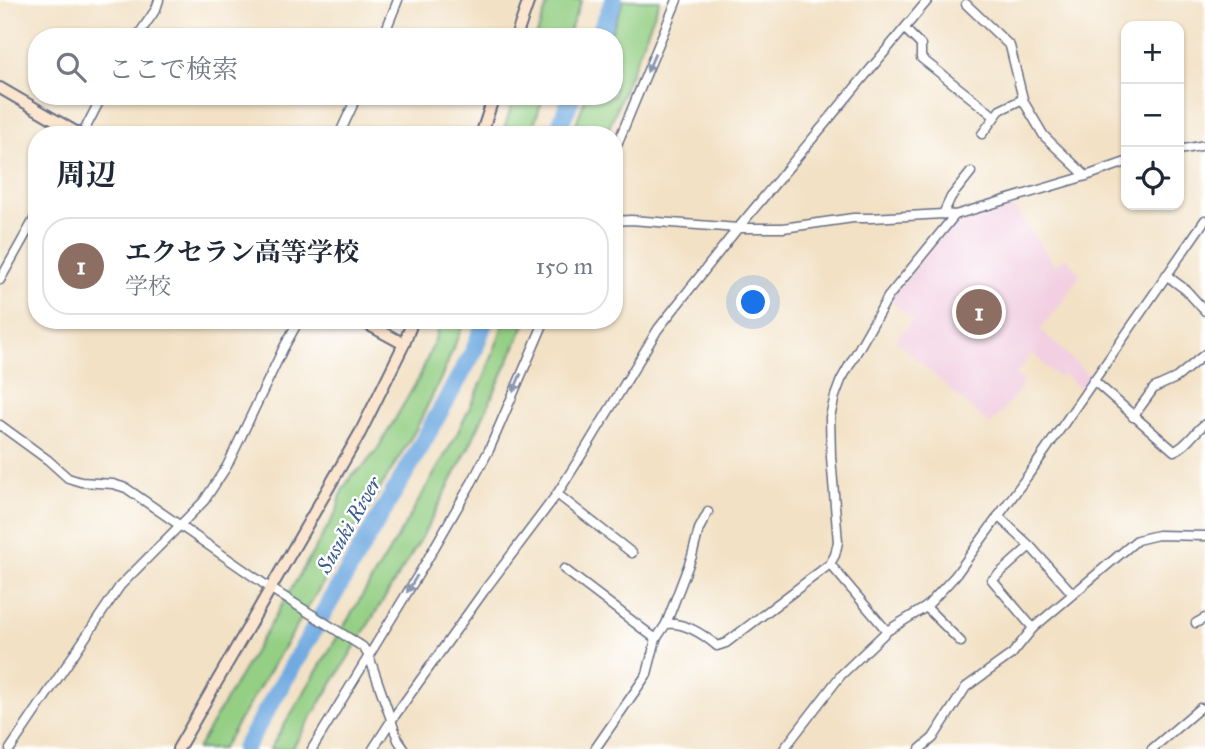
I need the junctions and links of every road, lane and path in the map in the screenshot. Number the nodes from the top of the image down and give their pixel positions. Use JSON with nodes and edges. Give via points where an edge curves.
{"nodes":[{"id":1,"x":159,"y":0,"type":"edge"},
{"id":2,"x":398,"y":0,"type":"edge"},
{"id":3,"x":529,"y":0,"type":"edge"},
{"id":4,"x":677,"y":0,"type":"edge"},
{"id":5,"x":928,"y":0,"type":"edge"},
{"id":6,"x":966,"y":4,"type":"dead end"},
{"id":7,"x":143,"y":28,"type":"edge"},
{"id":8,"x":387,"y":28,"type":"edge"},
{"id":9,"x":519,"y":28,"type":"edge"},
{"id":10,"x":905,"y":29,"type":"junction"},
{"id":11,"x":0,"y":88,"type":"edge"},
{"id":12,"x":1023,"y":99,"type":"junction"},
{"id":13,"x":28,"y":104,"type":"edge"},
{"id":14,"x":30,"y":105,"type":"edge"},
{"id":15,"x":97,"y":105,"type":"edge"},
{"id":16,"x":353,"y":105,"type":"edge"},
{"id":17,"x":491,"y":105,"type":"edge"},
{"id":18,"x":994,"y":116,"type":"junction"},
{"id":19,"x":66,"y":126,"type":"edge"},
{"id":20,"x":87,"y":126,"type":"edge"},
{"id":21,"x":343,"y":126,"type":"edge"},
{"id":22,"x":484,"y":126,"type":"edge"},
{"id":23,"x":623,"y":130,"type":"edge"},
{"id":24,"x":982,"y":134,"type":"dead end"},
{"id":25,"x":1205,"y":145,"type":"edge"},
{"id":26,"x":1184,"y":149,"type":"edge"},
{"id":27,"x":1121,"y":164,"type":"edge"},
{"id":28,"x":971,"y":172,"type":"dead end"},
{"id":29,"x":1086,"y":176,"type":"junction"},
{"id":30,"x":943,"y":214,"type":"junction"},
{"id":31,"x":955,"y":215,"type":"junction"},
{"id":32,"x":623,"y":220,"type":"edge"},
{"id":33,"x":1205,"y":220,"type":"edge"},
{"id":34,"x":738,"y":228,"type":"junction"},
{"id":35,"x":28,"y":230,"type":"edge"},
{"id":36,"x":1166,"y":275,"type":"junction"},
{"id":37,"x":0,"y":279,"type":"edge"},
{"id":38,"x":1205,"y":311,"type":"edge"},
{"id":39,"x":294,"y":329,"type":"edge"},
{"id":40,"x":376,"y":329,"type":"edge"},
{"id":41,"x":410,"y":329,"type":"edge"},
{"id":42,"x":541,"y":329,"type":"edge"},
{"id":43,"x":404,"y":344,"type":"junction"},
{"id":44,"x":1205,"y":354,"type":"edge"},
{"id":45,"x":1093,"y":380,"type":"junction"},
{"id":46,"x":1133,"y":417,"type":"junction"},
{"id":47,"x":1205,"y":424,"type":"edge"},
{"id":48,"x":0,"y":425,"type":"edge"},
{"id":49,"x":556,"y":494,"type":"junction"},
{"id":50,"x":708,"y":512,"type":"dead end"},
{"id":51,"x":998,"y":516,"type":"junction"},
{"id":52,"x":181,"y":525,"type":"junction"},
{"id":53,"x":1205,"y":536,"type":"edge"},
{"id":54,"x":1030,"y":546,"type":"junction"},
{"id":55,"x":632,"y":553,"type":"dead end"},
{"id":56,"x":831,"y":564,"type":"junction"},
{"id":57,"x":564,"y":569,"type":"dead end"},
{"id":58,"x":275,"y":591,"type":"junction"},
{"id":59,"x":1073,"y":594,"type":"junction"},
{"id":60,"x":926,"y":607,"type":"junction"},
{"id":61,"x":1205,"y":618,"type":"edge"},
{"id":62,"x":1196,"y":623,"type":"dead end"},
{"id":63,"x":666,"y":624,"type":"junction"},
{"id":64,"x":1033,"y":628,"type":"junction"},
{"id":65,"x":887,"y":631,"type":"junction"},
{"id":66,"x":656,"y":639,"type":"junction"},
{"id":67,"x":961,"y":642,"type":"dead end"},
{"id":68,"x":369,"y":656,"type":"junction"},
{"id":69,"x":1200,"y":708,"type":"dead end"},
{"id":70,"x":391,"y":721,"type":"junction"},
{"id":71,"x":599,"y":748,"type":"edge"},
{"id":72,"x":10,"y":749,"type":"edge"},
{"id":73,"x":178,"y":749,"type":"edge"},
{"id":74,"x":312,"y":749,"type":"edge"},
{"id":75,"x":373,"y":749,"type":"edge"},
{"id":76,"x":404,"y":749,"type":"edge"},
{"id":77,"x":784,"y":749,"type":"edge"},
{"id":78,"x":920,"y":749,"type":"edge"},
{"id":79,"x":1152,"y":749,"type":"edge"}],
"edges":[{"from":1,"to":7,"type":"street"},
{"from":2,"to":8,"type":"street"},
{"from":3,"to":9,"type":"street"},
{"from":4,"to":23,"type":"street","one_way":true},
{"from":5,"to":10,"type":"street"},
{"from":6,"to":12,"type":"street","via":[[1010,46]]},
{"from":10,"to":18,"type":"street","via":[[921,44],[921,58]]},
{"from":10,"to":34,"type":"street"},
{"from":11,"to":13,"type":"street"},
{"from":12,"to":18,"type":"street"},
{"from":12,"to":29,"type":"street","via":[[1044,136]]},
{"from":14,"to":19,"type":"street"},
{"from":15,"to":20,"type":"street"},
{"from":16,"to":21,"type":"street"},
{"from":17,"to":22,"type":"street"},
{"from":18,"to":24,"type":"street"},
{"from":25,"to":26,"type":"street"},
{"from":27,"to":29,"type":"street"},
{"from":28,"to":30,"type":"street"},
{"from":29,"to":31,"type":"street"},
{"from":30,"to":31,"type":"street"},
{"from":30,"to":34,"type":"street","via":[[853,218],[783,229]]},
{"from":31,"to":56,"type":"street","via":[[888,297],[835,396],[830,417],[838,542]]},
{"from":32,"to":34,"type":"street"},
{"from":33,"to":36,"type":"street"},
{"from":34,"to":49,"type":"street","via":[[658,329]]},
{"from":35,"to":37,"type":"street"},
{"from":36,"to":38,"type":"street"},
{"from":36,"to":45,"type":"street"},
{"from":39,"to":52,"type":"street","via":[[227,466]]},
{"from":40,"to":43,"type":"street"},
{"from":41,"to":43,"type":"street"},
{"from":42,"to":68,"type":"street","one_way":true,"via":[[489,450]]},
{"from":43,"to":58,"type":"street"},
{"from":44,"to":46,"type":"street","via":[[1177,379],[1154,388]]},
{"from":45,"to":46,"type":"street"},
{"from":45,"to":51,"type":"street"},
{"from":46,"to":47,"type":"street","via":[[1174,451]]},
{"from":48,"to":52,"type":"street","via":[[68,478],[126,488]]},
{"from":49,"to":55,"type":"street"},
{"from":49,"to":70,"type":"street"},
{"from":50,"to":63,"type":"street"},
{"from":51,"to":54,"type":"street"},
{"from":51,"to":60,"type":"street","via":[[955,576]]},
{"from":52,"to":58,"type":"street"},
{"from":52,"to":72,"type":"street","via":[[120,586]]},
{"from":53,"to":59,"type":"street","via":[[1158,535],[1137,540]]},
{"from":54,"to":59,"type":"street"},
{"from":54,"to":64,"type":"street","via":[[992,580]]},
{"from":56,"to":63,"type":"street","via":[[726,643],[717,646],[690,628]]},
{"from":56,"to":65,"type":"street"},
{"from":57,"to":66,"type":"street"},
{"from":58,"to":68,"type":"street","via":[[363,647]]},
{"from":58,"to":73,"type":"street"},
{"from":59,"to":64,"type":"street"},
{"from":60,"to":65,"type":"street"},
{"from":60,"to":67,"type":"street"},
{"from":61,"to":62,"type":"street"},
{"from":63,"to":66,"type":"street"},
{"from":64,"to":78,"type":"street","via":[[1012,654],[965,687],[933,738]]},
{"from":65,"to":77,"type":"street","via":[[841,675]]},
{"from":66,"to":71,"type":"street","via":[[647,674]]},
{"from":68,"to":70,"type":"street"},
{"from":68,"to":74,"type":"street"},
{"from":69,"to":79,"type":"street"},
{"from":70,"to":75,"type":"street"},
{"from":70,"to":76,"type":"street"}]}
